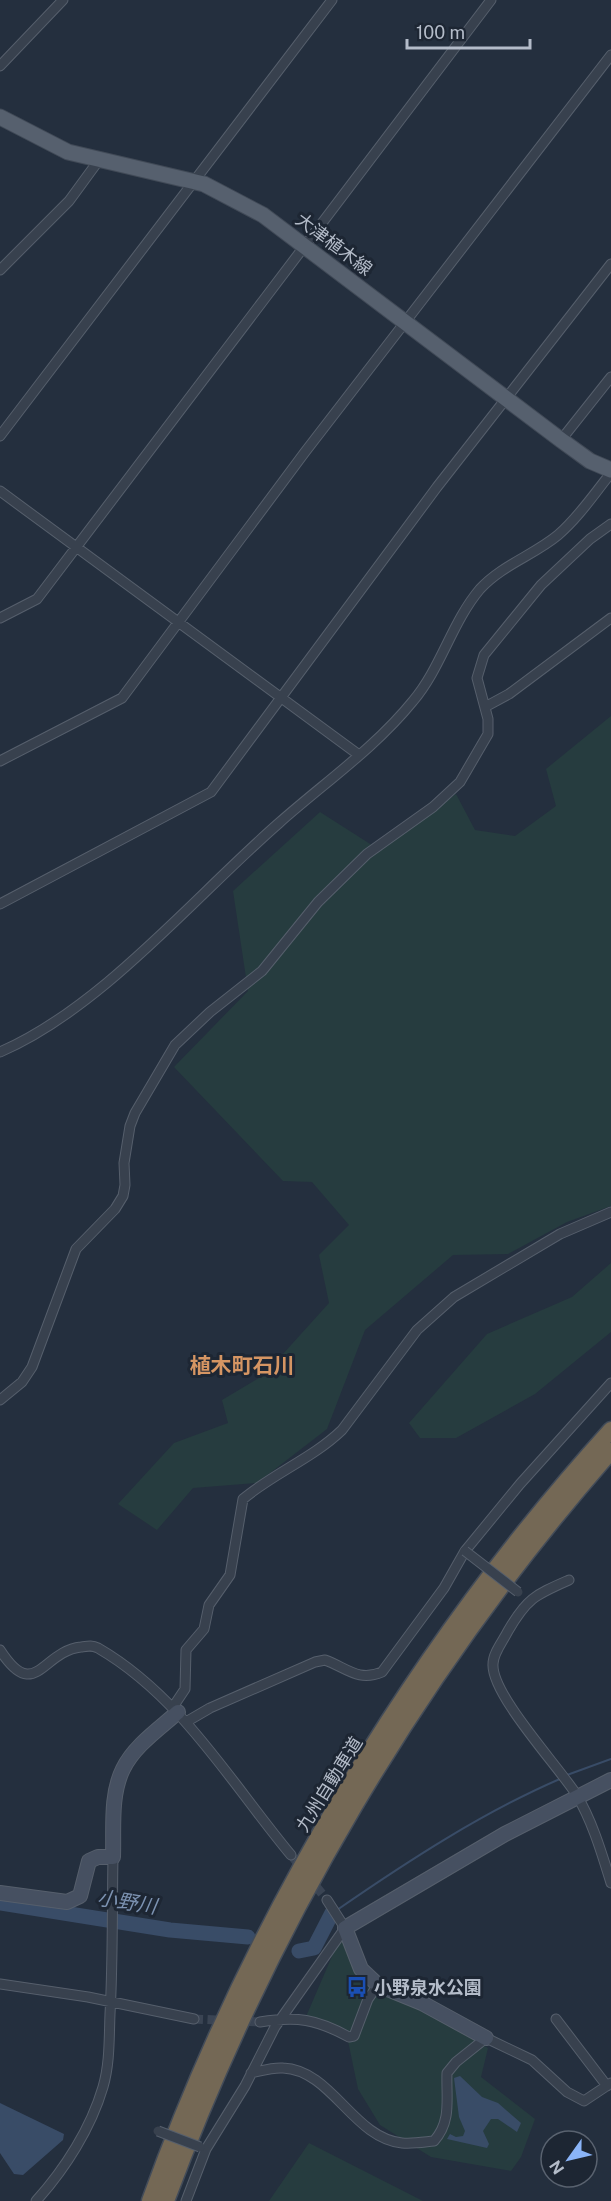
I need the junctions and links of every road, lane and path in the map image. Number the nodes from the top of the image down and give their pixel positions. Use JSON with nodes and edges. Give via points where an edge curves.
{"nodes":[{"id":1,"x":63,"y":0,"type":"edge"},
{"id":2,"x":332,"y":0,"type":"edge"},
{"id":3,"x":491,"y":0,"type":"edge"},
{"id":4,"x":611,"y":55,"type":"edge"},
{"id":5,"x":0,"y":66,"type":"edge"},
{"id":6,"x":0,"y":117,"type":"edge"},
{"id":7,"x":99,"y":160,"type":"junction"},
{"id":8,"x":194,"y":182,"type":"junction"},
{"id":9,"x":306,"y":248,"type":"junction"},
{"id":10,"x":611,"y":264,"type":"edge"},
{"id":11,"x":0,"y":270,"type":"edge"},
{"id":12,"x":405,"y":322,"type":"junction"},
{"id":13,"x":611,"y":377,"type":"edge"},
{"id":14,"x":507,"y":401,"type":"junction"},
{"id":15,"x":0,"y":436,"type":"edge"},
{"id":16,"x":561,"y":440,"type":"junction"},
{"id":17,"x":611,"y":472,"type":"edge"},
{"id":18,"x":0,"y":491,"type":"edge"},
{"id":19,"x":611,"y":524,"type":"edge"},
{"id":20,"x":74,"y":547,"type":"junction"},
{"id":21,"x":0,"y":618,"type":"edge"},
{"id":22,"x":611,"y":618,"type":"edge"},
{"id":23,"x":179,"y":622,"type":"junction"},
{"id":24,"x":282,"y":698,"type":"junction"},
{"id":25,"x":485,"y":707,"type":"junction"},
{"id":26,"x":359,"y":755,"type":"junction"},
{"id":27,"x":0,"y":761,"type":"edge"},
{"id":28,"x":0,"y":904,"type":"edge"},
{"id":29,"x":0,"y":1052,"type":"edge"},
{"id":30,"x":611,"y":1212,"type":"edge"},
{"id":31,"x":611,"y":1383,"type":"edge"},
{"id":32,"x":0,"y":1400,"type":"edge"},
{"id":33,"x":611,"y":1430,"type":"edge"},
{"id":34,"x":611,"y":1451,"type":"edge"},
{"id":35,"x":465,"y":1551,"type":"junction"},
{"id":36,"x":569,"y":1580,"type":"dead end"},
{"id":37,"x":527,"y":1601,"type":"junction"},
{"id":38,"x":0,"y":1650,"type":"edge"},
{"id":39,"x":179,"y":1714,"type":"junction"},
{"id":40,"x":611,"y":1780,"type":"edge"},
{"id":41,"x":574,"y":1792,"type":"junction"},
{"id":42,"x":291,"y":1855,"type":"tunnel mouth"},
{"id":43,"x":113,"y":1857,"type":"junction"},
{"id":44,"x":611,"y":1884,"type":"edge"},
{"id":45,"x":0,"y":1893,"type":"edge"},
{"id":46,"x":327,"y":1900,"type":"tunnel mouth"},
{"id":47,"x":342,"y":1924,"type":"junction"},
{"id":48,"x":0,"y":1984,"type":"edge"},
{"id":49,"x":378,"y":1985,"type":"junction"},
{"id":50,"x":111,"y":2001,"type":"junction"},
{"id":51,"x":194,"y":2019,"type":"tunnel mouth"},
{"id":52,"x":281,"y":2019,"type":"junction"},
{"id":53,"x":556,"y":2019,"type":"dead end"},
{"id":54,"x":260,"y":2022,"type":"tunnel mouth"},
{"id":55,"x":486,"y":2038,"type":"junction"},
{"id":56,"x":251,"y":2073,"type":"junction"},
{"id":57,"x":609,"y":2085,"type":"edge"},
{"id":58,"x":158,"y":2131,"type":"dead end"},
{"id":59,"x":203,"y":2148,"type":"junction"},
{"id":60,"x":36,"y":2201,"type":"edge"},
{"id":61,"x":150,"y":2201,"type":"edge"},
{"id":62,"x":166,"y":2201,"type":"edge"},
{"id":63,"x":186,"y":2201,"type":"edge"}],
"edges":[{"from":1,"to":5,"type":"street"},
{"from":2,"to":8,"type":"street"},
{"from":3,"to":9,"type":"street"},
{"from":4,"to":12,"type":"street"},
{"from":6,"to":7,"type":"main road","name":"大津植木線","via":[[68,152]]},
{"from":7,"to":8,"type":"main road","name":"大津植木線"},
{"from":7,"to":11,"type":"street","via":[[63,208]]},
{"from":8,"to":9,"type":"main road","name":"大津植木線","via":[[255,210]]},
{"from":8,"to":15,"type":"street"},
{"from":9,"to":12,"type":"main road","name":"大津植木線"},
{"from":9,"to":20,"type":"street"},
{"from":10,"to":14,"type":"street"},
{"from":12,"to":14,"type":"main road","name":"大津植木線"},
{"from":12,"to":23,"type":"street"},
{"from":13,"to":16,"type":"street"},
{"from":14,"to":16,"type":"main road","name":"大津植木線"},
{"from":14,"to":24,"type":"street","via":[[437,487]]},
{"from":16,"to":17,"type":"main road","name":"大津植木線"},
{"from":17,"to":26,"type":"street","via":[[557,536],[497,573],[480,589],[415,699]]},
{"from":18,"to":20,"type":"street"},
{"from":19,"to":25,"type":"street","via":[[541,585],[484,656],[477,672]]},
{"from":20,"to":21,"type":"street","via":[[37,599]]},
{"from":20,"to":23,"type":"street"},
{"from":22,"to":25,"type":"street","via":[[509,694]]},
{"from":23,"to":24,"type":"street"},
{"from":23,"to":27,"type":"street","via":[[122,698]]},
{"from":24,"to":26,"type":"street"},
{"from":24,"to":28,"type":"street","via":[[203,798]]},
{"from":25,"to":32,"type":"street","via":[[488,735],[447,796],[367,854],[318,902],[262,971],[175,1045],[130,1126],[123,1196],[76,1248],[32,1367],[22,1382]]},
{"from":26,"to":29,"type":"street","via":[[278,823],[82,1002]]},
{"from":30,"to":39,"type":"street","via":[[560,1234],[454,1297],[417,1330],[336,1436],[315,1453],[267,1479],[243,1499],[230,1575],[209,1605],[204,1629],[186,1650],[185,1689]]},
{"from":31,"to":35,"type":"street"},
{"from":33,"to":61,"type":"highway","name":"九州自動車道","via":[[486,1581],[425,1668],[322,1831],[223,2022]]},
{"from":34,"to":62,"type":"highway","name":"九州自動車道","via":[[511,1571],[450,1656],[357,1800],[255,1990],[199,2114]]},
{"from":35,"to":37,"type":"street","bridge":true},
{"from":35,"to":39,"type":"street","via":[[444,1588],[382,1672],[372,1677],[353,1675],[325,1660],[315,1662],[210,1708]]},
{"from":36,"to":37,"type":"street"},
{"from":37,"to":41,"type":"street","via":[[500,1646],[492,1667],[495,1680],[531,1739]]},
{"from":38,"to":39,"type":"street","via":[[12,1668],[24,1674],[37,1672],[69,1648],[93,1645],[149,1684]]},
{"from":39,"to":42,"type":"street"},
{"from":39,"to":43,"type":"street","via":[[140,1746],[123,1769],[116,1792]]},
{"from":40,"to":41,"type":"street"},
{"from":41,"to":44,"type":"street"},
{"from":41,"to":47,"type":"street"},
{"from":43,"to":45,"type":"street","via":[[89,1861],[82,1892],[75,1901]]},
{"from":43,"to":50,"type":"street"},
{"from":46,"to":47,"type":"street"},
{"from":47,"to":49,"type":"street","via":[[361,1968]]},
{"from":47,"to":52,"type":"street"},
{"from":48,"to":50,"type":"street"},
{"from":49,"to":52,"type":"street","via":[[368,1999],[354,2036],[320,2022]]},
{"from":49,"to":55,"type":"street","via":[[422,2003]]},
{"from":50,"to":51,"type":"street"},
{"from":50,"to":60,"type":"street","via":[[108,2058],[95,2110],[63,2168]]},
{"from":52,"to":54,"type":"street"},
{"from":52,"to":56,"type":"street"},
{"from":53,"to":57,"type":"street"},
{"from":55,"to":56,"type":"street","via":[[447,2073],[446,2125],[434,2141],[400,2143],[379,2135],[300,2071],[282,2067]]},
{"from":55,"to":57,"type":"street","via":[[532,2060],[567,2092],[584,2101]]},
{"from":56,"to":59,"type":"street"},
{"from":58,"to":59,"type":"street","bridge":true},
{"from":59,"to":63,"type":"street"}]}
